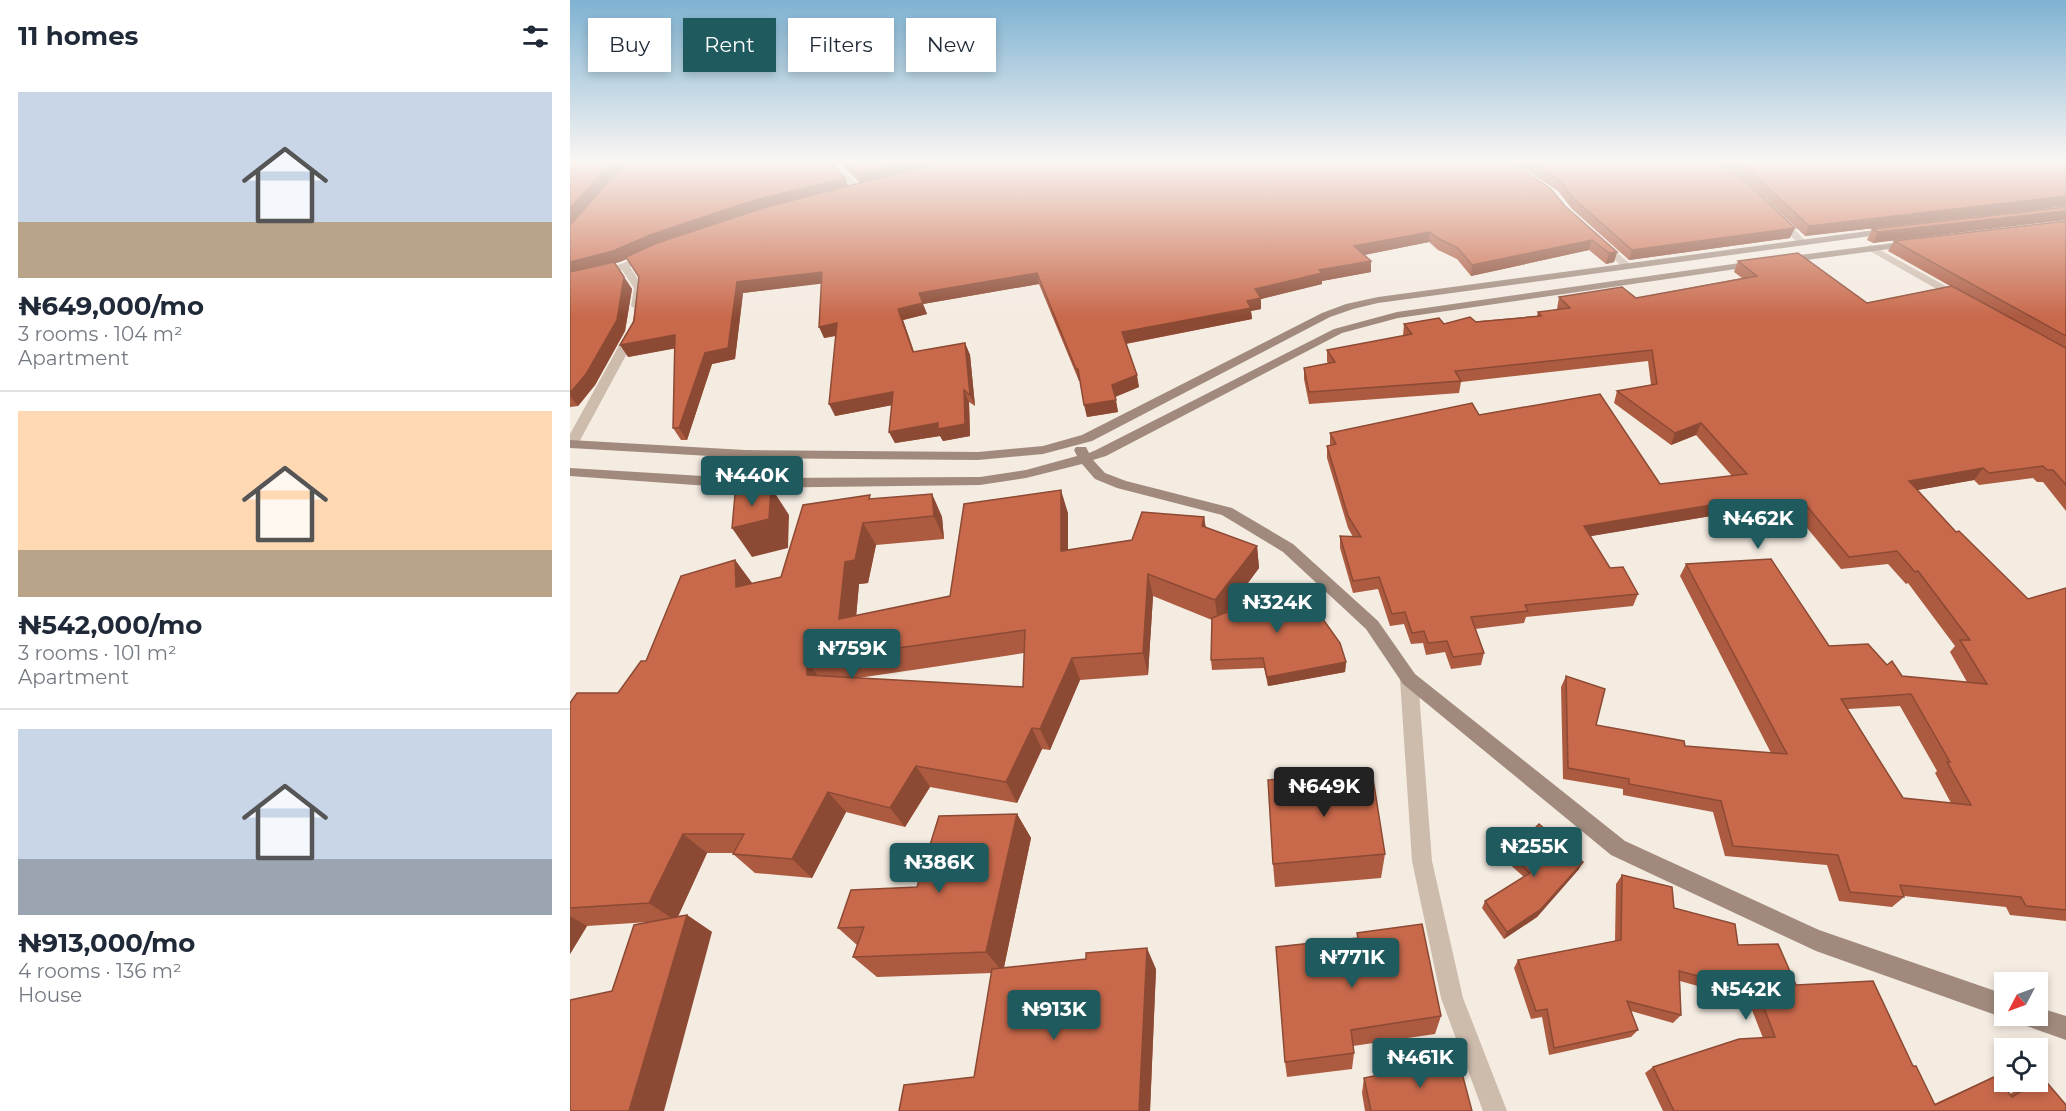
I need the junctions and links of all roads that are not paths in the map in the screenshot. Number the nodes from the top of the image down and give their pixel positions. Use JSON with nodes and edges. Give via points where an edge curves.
{"nodes":[{"id":1,"x":1774,"y":213,"type":"edge"},
{"id":2,"x":1907,"y":229,"type":"edge"},
{"id":3,"x":1593,"y":236,"type":"edge"},
{"id":4,"x":1802,"y":242,"type":"junction"},
{"id":5,"x":1917,"y":243,"type":"edge"},
{"id":6,"x":1871,"y":248,"type":"junction"},
{"id":7,"x":660,"y":249,"type":"edge"},
{"id":8,"x":1694,"y":257,"type":"junction"},
{"id":9,"x":624,"y":266,"type":"junction"},
{"id":10,"x":1627,"y":266,"type":"junction"},
{"id":11,"x":1710,"y":270,"type":"junction"},
{"id":12,"x":570,"y":280,"type":"edge"},
{"id":13,"x":1974,"y":306,"type":"edge"},
{"id":14,"x":1077,"y":440,"type":"junction"},
{"id":15,"x":570,"y":444,"type":"edge"},
{"id":16,"x":1085,"y":459,"type":"junction"},
{"id":17,"x":570,"y":472,"type":"edge"},
{"id":18,"x":1409,"y":679,"type":"junction"},
{"id":19,"x":1994,"y":1002,"type":"edge"},
{"id":20,"x":2048,"y":1023,"type":"edge"},
{"id":21,"x":2066,"y":1029,"type":"edge"},
{"id":22,"x":1494,"y":1111,"type":"edge"}],
"edges":[{"from":1,"to":4,"type":"street"},
{"from":2,"to":4,"type":"main road"},
{"from":3,"to":10,"type":"street"},
{"from":4,"to":8,"type":"main road"},
{"from":5,"to":6,"type":"main road"},
{"from":6,"to":11,"type":"main road"},
{"from":6,"to":13,"type":"street"},
{"from":7,"to":9,"type":"street"},
{"from":8,"to":10,"type":"main road"},
{"from":8,"to":11,"type":"main road"},
{"from":9,"to":12,"type":"street"},
{"from":9,"to":15,"type":"street","via":[[639,288],[633,332]]},
{"from":10,"to":14,"type":"main road","via":[[1350,306]]},
{"from":11,"to":16,"type":"main road","via":[[1366,322],[1338,331]]},
{"from":14,"to":15,"type":"main road","via":[[1043,450],[978,456],[745,454]]},
{"from":14,"to":16,"type":"main road"},
{"from":16,"to":17,"type":"main road","via":[[1016,477],[980,481],[736,483]]},
{"from":16,"to":18,"type":"main road","via":[[1100,476],[1227,512],[1288,548],[1372,625]]},
{"from":18,"to":19,"type":"main road","via":[[1618,848],[1816,940]]},
{"from":18,"to":22,"type":"street","via":[[1422,861],[1452,998]]},
{"from":20,"to":21,"type":"main road"}]}
